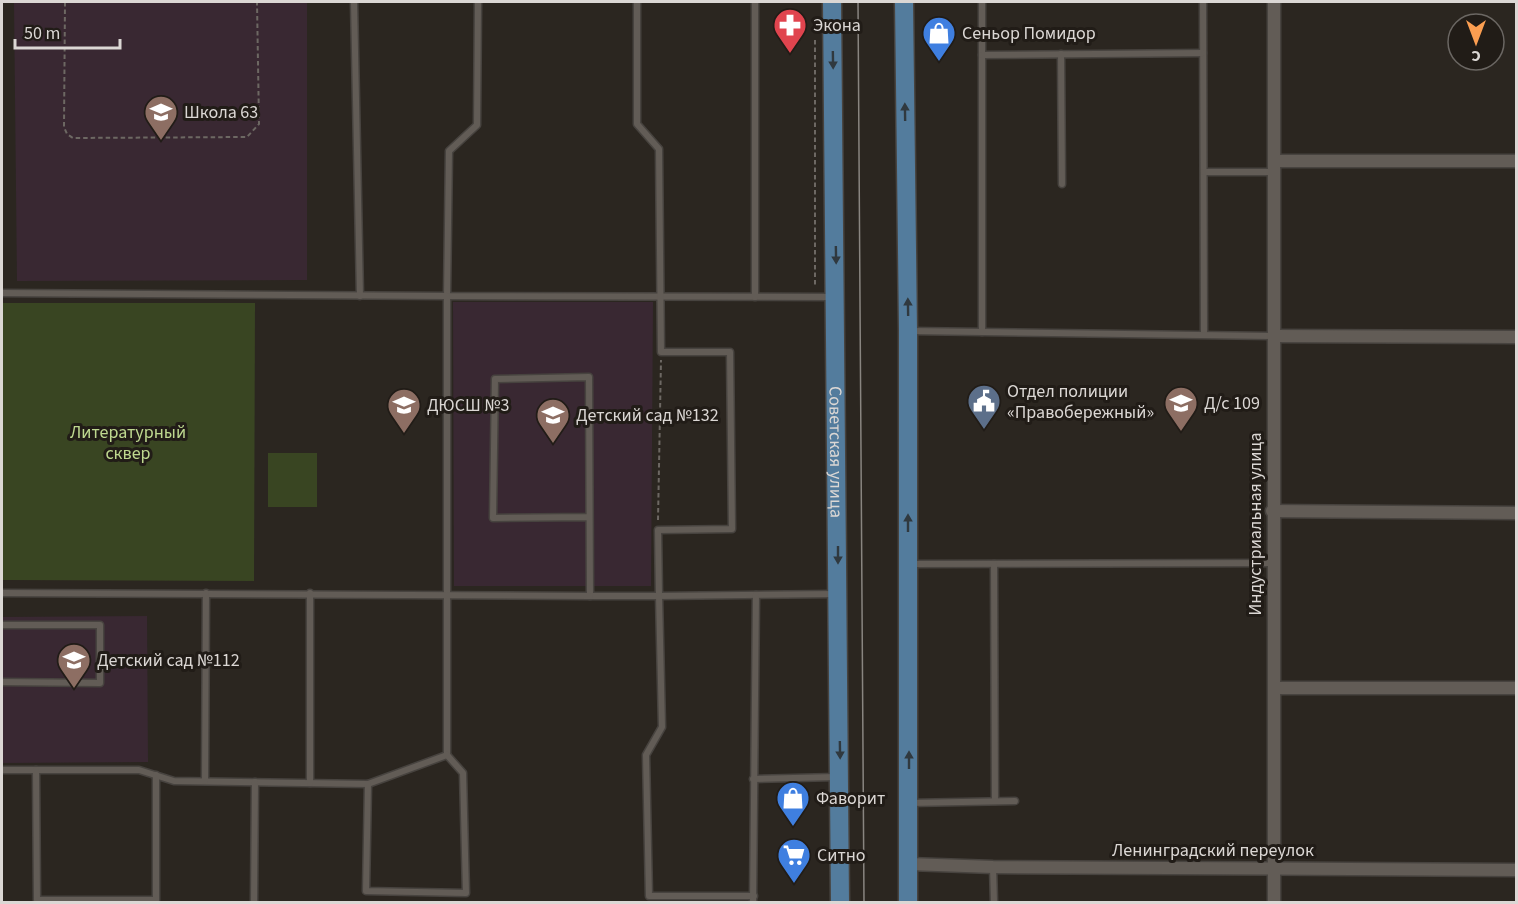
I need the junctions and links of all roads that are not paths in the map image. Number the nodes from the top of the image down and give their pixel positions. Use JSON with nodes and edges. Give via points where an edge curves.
{"nodes":[{"id":1,"x":354,"y":2,"type":"edge"},
{"id":2,"x":478,"y":2,"type":"edge"},
{"id":3,"x":637,"y":2,"type":"edge"},
{"id":4,"x":756,"y":2,"type":"edge"},
{"id":5,"x":832,"y":2,"type":"edge"},
{"id":6,"x":904,"y":2,"type":"edge"},
{"id":7,"x":982,"y":2,"type":"edge"},
{"id":8,"x":1203,"y":2,"type":"edge"},
{"id":9,"x":1274,"y":2,"type":"edge"},
{"id":10,"x":1203,"y":53,"type":"junction"},
{"id":11,"x":1061,"y":54,"type":"junction"},
{"id":12,"x":982,"y":55,"type":"junction"},
{"id":13,"x":1516,"y":160,"type":"edge"},
{"id":14,"x":1275,"y":167,"type":"junction"},
{"id":15,"x":1204,"y":172,"type":"junction"},
{"id":16,"x":1062,"y":184,"type":"dead end"},
{"id":17,"x":2,"y":293,"type":"edge"},
{"id":18,"x":360,"y":296,"type":"junction"},
{"id":19,"x":447,"y":296,"type":"junction"},
{"id":20,"x":661,"y":297,"type":"junction"},
{"id":21,"x":756,"y":297,"type":"junction"},
{"id":22,"x":836,"y":297,"type":"junction"},
{"id":23,"x":908,"y":331,"type":"junction"},
{"id":24,"x":982,"y":332,"type":"junction"},
{"id":25,"x":1204,"y":333,"type":"junction"},
{"id":26,"x":1273,"y":336,"type":"junction"},
{"id":27,"x":1516,"y":337,"type":"edge"},
{"id":28,"x":1272,"y":511,"type":"junction"},
{"id":29,"x":1516,"y":513,"type":"edge"},
{"id":30,"x":589,"y":518,"type":"junction"},
{"id":31,"x":1272,"y":563,"type":"junction"},
{"id":32,"x":909,"y":564,"type":"junction"},
{"id":33,"x":994,"y":564,"type":"junction"},
{"id":34,"x":2,"y":593,"type":"edge"},
{"id":35,"x":206,"y":593,"type":"junction"},
{"id":36,"x":310,"y":593,"type":"junction"},
{"id":37,"x":838,"y":594,"type":"junction"},
{"id":38,"x":756,"y":595,"type":"junction"},
{"id":39,"x":446,"y":596,"type":"junction"},
{"id":40,"x":590,"y":596,"type":"junction"},
{"id":41,"x":659,"y":596,"type":"junction"},
{"id":42,"x":2,"y":625,"type":"edge"},
{"id":43,"x":2,"y":682,"type":"edge"},
{"id":44,"x":1275,"y":688,"type":"junction"},
{"id":45,"x":1516,"y":688,"type":"edge"},
{"id":46,"x":447,"y":755,"type":"junction"},
{"id":47,"x":2,"y":770,"type":"edge"},
{"id":48,"x":36,"y":770,"type":"junction"},
{"id":49,"x":156,"y":775,"type":"junction"},
{"id":50,"x":840,"y":777,"type":"junction"},
{"id":51,"x":753,"y":779,"type":"junction"},
{"id":52,"x":205,"y":781,"type":"junction"},
{"id":53,"x":255,"y":782,"type":"junction"},
{"id":54,"x":310,"y":783,"type":"junction"},
{"id":55,"x":368,"y":784,"type":"junction"},
{"id":56,"x":995,"y":801,"type":"junction"},
{"id":57,"x":1015,"y":801,"type":"dead end"},
{"id":58,"x":909,"y":803,"type":"junction"},
{"id":59,"x":909,"y":864,"type":"junction"},
{"id":60,"x":993,"y":867,"type":"junction"},
{"id":61,"x":1274,"y":868,"type":"junction"},
{"id":62,"x":1516,"y":870,"type":"edge"},
{"id":63,"x":753,"y":899,"type":"edge"},
{"id":64,"x":38,"y":901,"type":"edge"},
{"id":65,"x":254,"y":903,"type":"edge"},
{"id":66,"x":840,"y":903,"type":"edge"},
{"id":67,"x":908,"y":903,"type":"edge"},
{"id":68,"x":994,"y":903,"type":"edge"},
{"id":69,"x":1274,"y":903,"type":"edge"}],
"edges":[{"from":1,"to":18,"type":"lane"},
{"from":2,"to":19,"type":"lane","via":[[477,125],[449,151]]},
{"from":3,"to":20,"type":"lane","via":[[637,124],[659,149]]},
{"from":4,"to":21,"type":"lane"},
{"from":5,"to":22,"type":"main road","name":"Советская улица","one_way":true},
{"from":23,"to":6,"type":"main road","one_way":true},
{"from":7,"to":12,"type":"lane"},
{"from":8,"to":10,"type":"lane"},
{"from":9,"to":14,"type":"street","name":"Индустриальная улица"},
{"from":10,"to":11,"type":"lane"},
{"from":10,"to":15,"type":"lane"},
{"from":11,"to":12,"type":"lane"},
{"from":11,"to":16,"type":"lane"},
{"from":12,"to":24,"type":"lane"},
{"from":13,"to":14,"type":"street"},
{"from":14,"to":15,"type":"lane"},
{"from":14,"to":26,"type":"street","name":"Индустриальная улица"},
{"from":15,"to":25,"type":"lane"},
{"from":17,"to":18,"type":"lane"},
{"from":18,"to":19,"type":"lane"},
{"from":19,"to":20,"type":"lane"},
{"from":19,"to":39,"type":"lane"},
{"from":20,"to":21,"type":"lane"},
{"from":20,"to":41,"type":"lane","via":[[661,352],[730,352],[732,529],[658,530]]},
{"from":21,"to":22,"type":"lane"},
{"from":22,"to":37,"type":"main road","name":"Советская улица","one_way":true},
{"from":23,"to":24,"type":"lane"},
{"from":32,"to":23,"type":"main road","one_way":true},
{"from":24,"to":25,"type":"lane"},
{"from":25,"to":26,"type":"lane"},
{"from":26,"to":27,"type":"street"},
{"from":26,"to":28,"type":"street","name":"Индустриальная улица"},
{"from":28,"to":29,"type":"street"},
{"from":28,"to":31,"type":"street","name":"Индустриальная улица"},
{"from":30,"to":30,"type":"lane","via":[[589,376],[495,379],[494,518]]},
{"from":30,"to":40,"type":"lane"},
{"from":31,"to":33,"type":"lane"},
{"from":31,"to":44,"type":"street","name":"Индустриальная улица"},
{"from":32,"to":33,"type":"lane"},
{"from":58,"to":32,"type":"main road","one_way":true},
{"from":33,"to":56,"type":"lane"},
{"from":34,"to":35,"type":"lane"},
{"from":35,"to":36,"type":"lane"},
{"from":35,"to":52,"type":"lane"},
{"from":36,"to":39,"type":"lane"},
{"from":36,"to":54,"type":"lane"},
{"from":37,"to":38,"type":"lane"},
{"from":37,"to":50,"type":"main road","name":"Советская улица","one_way":true},
{"from":38,"to":41,"type":"lane"},
{"from":38,"to":51,"type":"lane"},
{"from":39,"to":40,"type":"lane"},
{"from":39,"to":46,"type":"lane"},
{"from":40,"to":41,"type":"lane"},
{"from":41,"to":63,"type":"lane","via":[[662,727],[646,755],[649,896]]},
{"from":42,"to":43,"type":"lane","via":[[100,626],[100,683]]},
{"from":44,"to":45,"type":"street"},
{"from":44,"to":61,"type":"street","name":"Индустриальная улица"},
{"from":46,"to":55,"type":"lane"},
{"from":46,"to":55,"type":"lane","via":[[463,773],[466,893],[366,891]]},
{"from":47,"to":48,"type":"lane"},
{"from":48,"to":49,"type":"lane","via":[[140,770]]},
{"from":48,"to":64,"type":"lane"},
{"from":49,"to":52,"type":"lane","via":[[174,781]]},
{"from":49,"to":64,"type":"lane","via":[[156,900]]},
{"from":50,"to":51,"type":"lane"},
{"from":50,"to":66,"type":"main road","name":"Советская улица"},
{"from":51,"to":63,"type":"lane"},
{"from":52,"to":53,"type":"lane"},
{"from":53,"to":54,"type":"lane"},
{"from":53,"to":65,"type":"lane"},
{"from":54,"to":55,"type":"lane"},
{"from":56,"to":57,"type":"lane"},
{"from":56,"to":58,"type":"lane"},
{"from":58,"to":59,"type":"main road"},
{"from":59,"to":60,"type":"street","name":"Ленинградский переулок"},
{"from":59,"to":67,"type":"main road"},
{"from":60,"to":61,"type":"street","name":"Ленинградский переулок"},
{"from":60,"to":68,"type":"lane"},
{"from":61,"to":62,"type":"street","name":"Ленинградский переулок"},
{"from":61,"to":69,"type":"street","name":"Индустриальная улица"}]}
